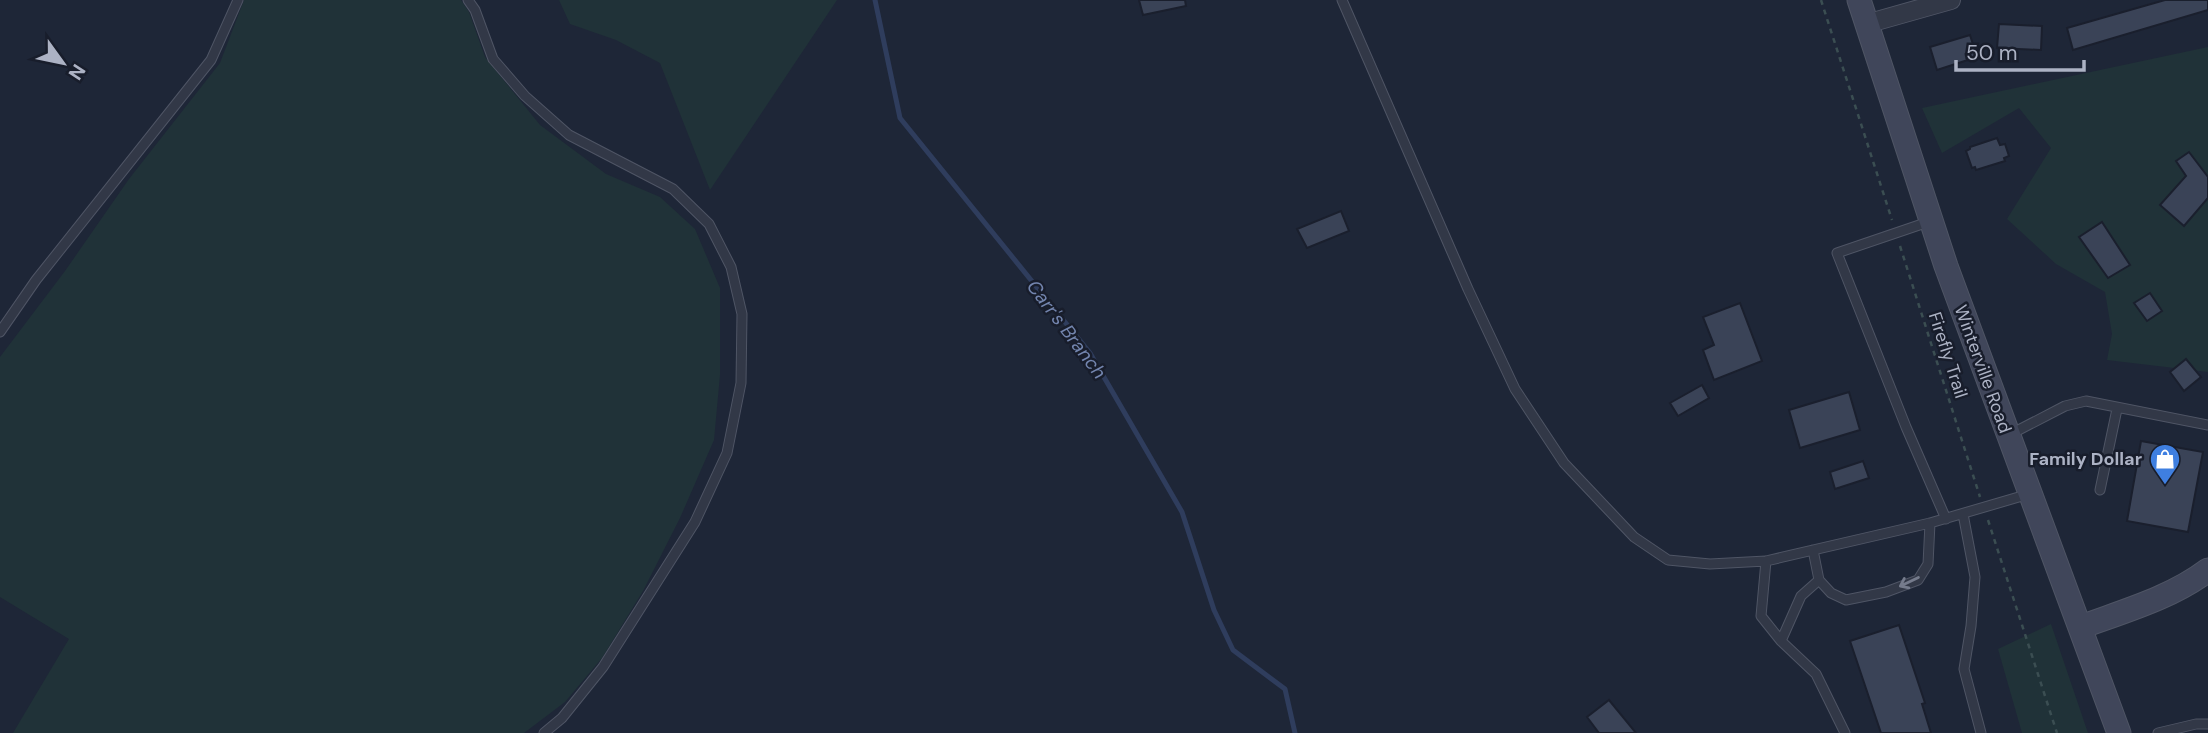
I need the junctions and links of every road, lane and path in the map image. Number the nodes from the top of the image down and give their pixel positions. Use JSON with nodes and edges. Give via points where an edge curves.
{"nodes":[{"id":1,"x":238,"y":0,"type":"edge"},
{"id":2,"x":468,"y":0,"type":"edge"},
{"id":3,"x":1342,"y":0,"type":"edge"},
{"id":4,"x":1821,"y":0,"type":"edge"},
{"id":5,"x":1859,"y":0,"type":"edge"},
{"id":6,"x":1951,"y":0,"type":"edge"},
{"id":7,"x":1866,"y":24,"type":"junction"},
{"id":8,"x":1891,"y":219,"type":"dead end"},
{"id":9,"x":1931,"y":221,"type":"junction"},
{"id":10,"x":1900,"y":245,"type":"dead end"},
{"id":11,"x":0,"y":332,"type":"edge"},
{"id":12,"x":2117,"y":409,"type":"junction"},
{"id":13,"x":2208,"y":425,"type":"edge"},
{"id":14,"x":2007,"y":436,"type":"junction"},
{"id":15,"x":1973,"y":472,"type":"dead end"},
{"id":16,"x":2100,"y":491,"type":"dead end"},
{"id":17,"x":2029,"y":494,"type":"junction"},
{"id":18,"x":1963,"y":514,"type":"junction"},
{"id":19,"x":1946,"y":519,"type":"junction"},
{"id":20,"x":1930,"y":523,"type":"junction"},
{"id":21,"x":1991,"y":527,"type":"dead end"},
{"id":22,"x":1813,"y":550,"type":"junction"},
{"id":23,"x":1766,"y":561,"type":"junction"},
{"id":24,"x":2208,"y":569,"type":"edge"},
{"id":25,"x":1819,"y":580,"type":"junction"},
{"id":26,"x":2081,"y":627,"type":"junction"},
{"id":27,"x":1781,"y":641,"type":"junction"},
{"id":28,"x":2208,"y":724,"type":"edge"},
{"id":29,"x":544,"y":733,"type":"edge"},
{"id":30,"x":1845,"y":733,"type":"edge"},
{"id":31,"x":1981,"y":733,"type":"edge"},
{"id":32,"x":2057,"y":733,"type":"edge"},
{"id":33,"x":2119,"y":733,"type":"edge"},
{"id":34,"x":2158,"y":733,"type":"edge"}],
"edges":[{"from":1,"to":11,"type":"lane","via":[[211,61],[36,280]]},
{"from":2,"to":29,"type":"lane","via":[[493,59],[525,96],[569,135],[673,189],[709,224],[731,267],[742,314],[741,383],[727,453],[695,522],[603,667]]},
{"from":3,"to":23,"type":"lane","via":[[1515,389],[1564,463],[1634,537],[1668,560],[1710,564]]},
{"from":4,"to":8,"type":"path"},
{"from":5,"to":7,"type":"street","name":"Winterville Road"},
{"from":6,"to":7,"type":"street"},
{"from":7,"to":9,"type":"street","name":"Winterville Road"},
{"from":9,"to":14,"type":"street","name":"Winterville Road"},
{"from":9,"to":19,"type":"lane","via":[[1837,253]]},
{"from":10,"to":15,"type":"path","name":"Firefly Trail"},
{"from":12,"to":13,"type":"lane"},
{"from":12,"to":14,"type":"lane","via":[[2086,401],[2065,406]]},
{"from":12,"to":16,"type":"lane"},
{"from":14,"to":17,"type":"street","name":"Winterville Road"},
{"from":17,"to":18,"type":"lane"},
{"from":17,"to":26,"type":"street","name":"Winterville Road"},
{"from":18,"to":19,"type":"lane"},
{"from":18,"to":31,"type":"lane","via":[[1975,577],[1964,669]]},
{"from":19,"to":20,"type":"lane"},
{"from":20,"to":22,"type":"lane"},
{"from":20,"to":25,"type":"lane","one_way":true,"via":[[1928,564],[1919,580],[1846,600]]},
{"from":21,"to":32,"type":"path"},
{"from":22,"to":23,"type":"lane"},
{"from":22,"to":25,"type":"lane"},
{"from":23,"to":27,"type":"lane","via":[[1762,616]]},
{"from":24,"to":26,"type":"street","via":[[2150,601]]},
{"from":25,"to":27,"type":"lane","via":[[1801,596]]},
{"from":26,"to":33,"type":"street","name":"Winterville Road"},
{"from":27,"to":30,"type":"lane","via":[[1816,674]]},
{"from":28,"to":34,"type":"lane"}]}
